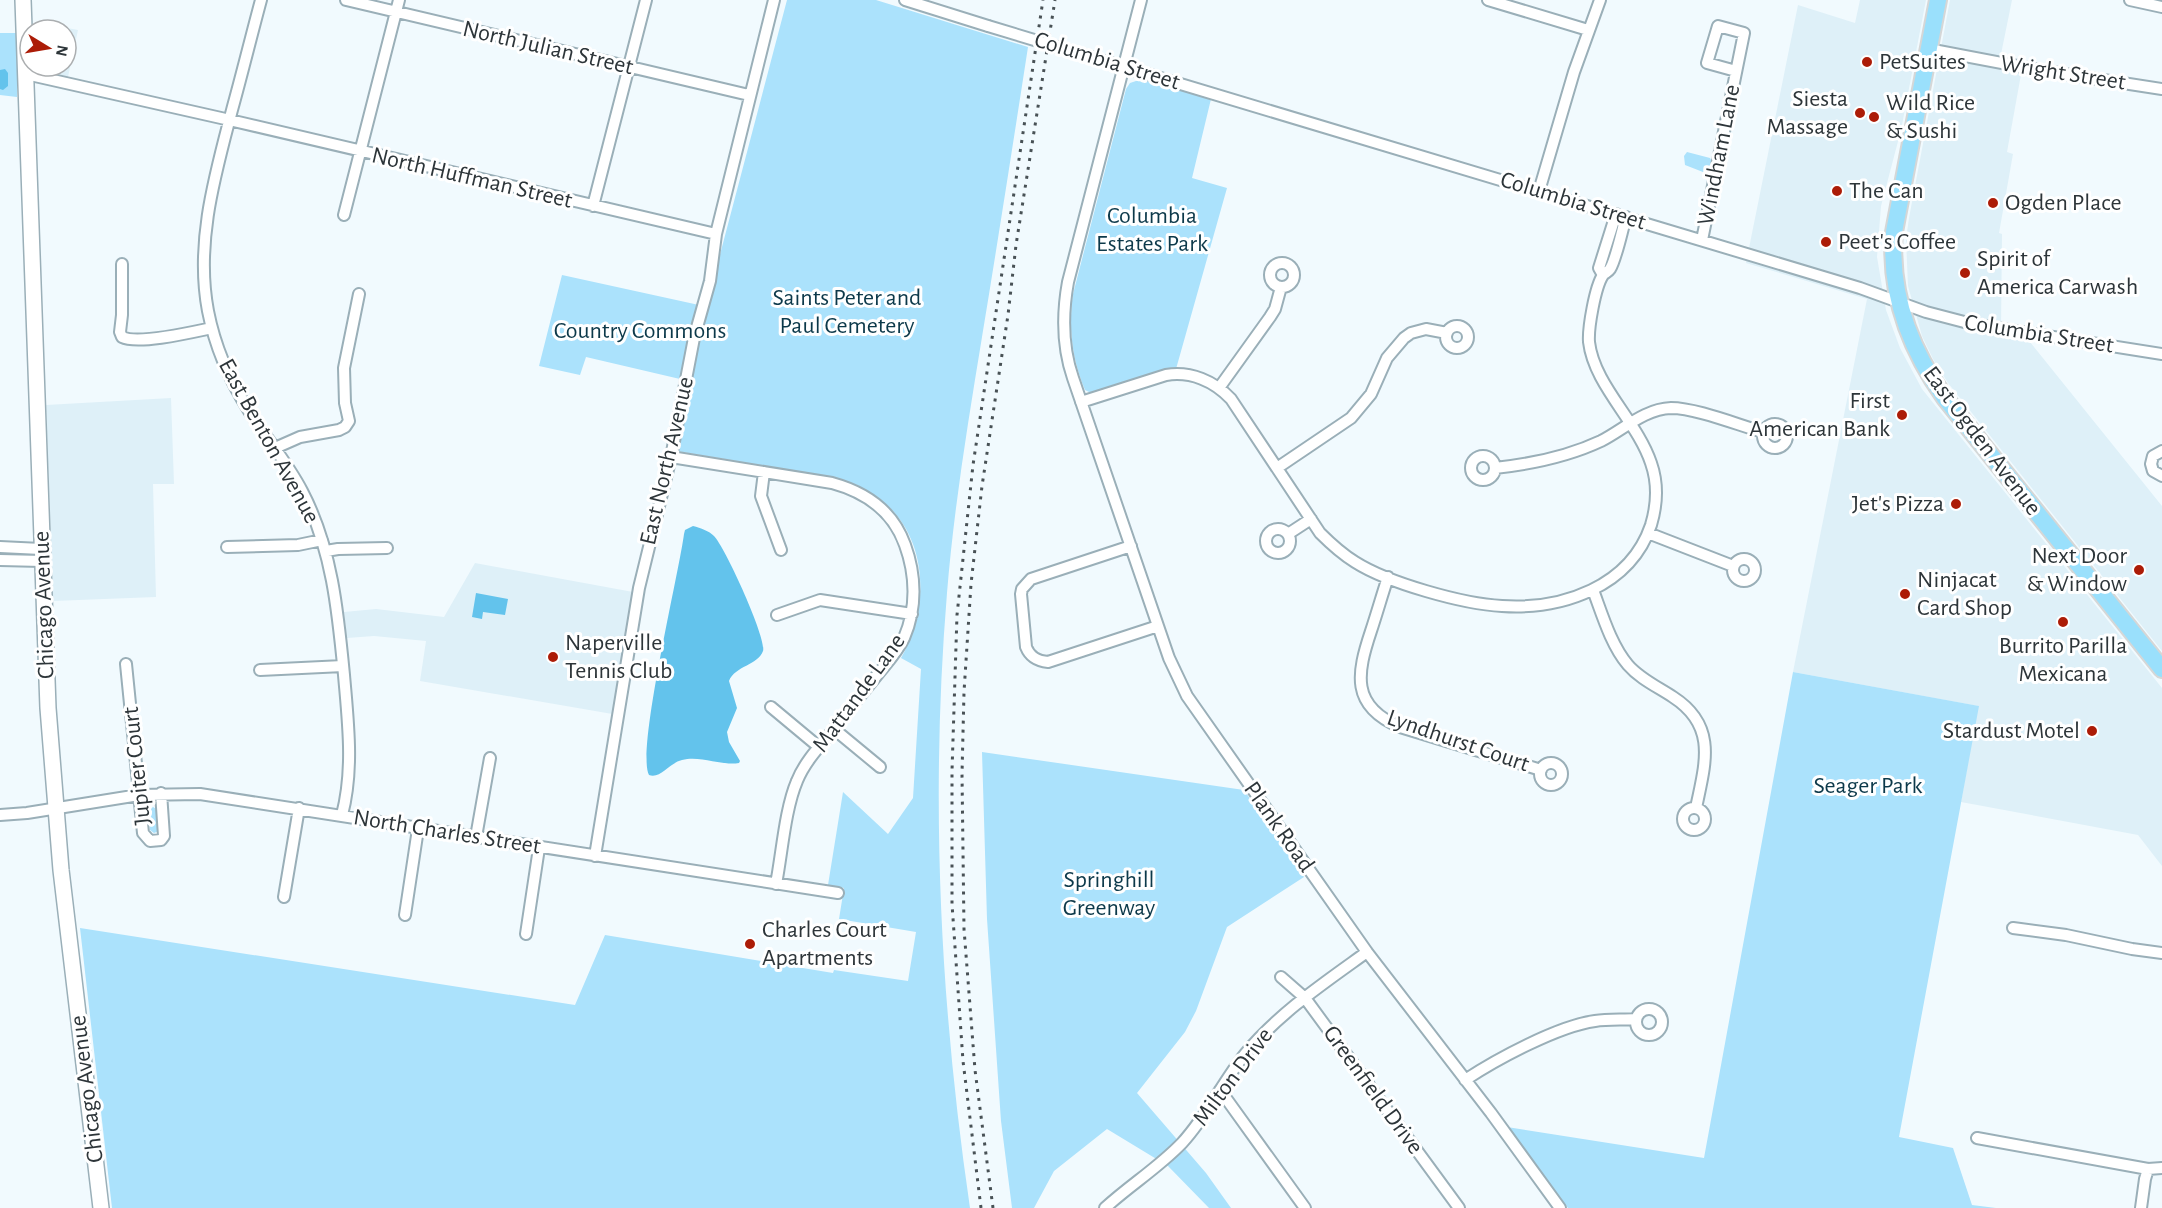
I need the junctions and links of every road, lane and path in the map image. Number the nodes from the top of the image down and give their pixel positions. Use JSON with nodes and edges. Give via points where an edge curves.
{"nodes":[{"id":1,"x":23,"y":0,"type":"edge"},
{"id":2,"x":261,"y":0,"type":"edge"},
{"id":3,"x":346,"y":0,"type":"edge"},
{"id":4,"x":399,"y":0,"type":"edge"},
{"id":5,"x":646,"y":0,"type":"edge"},
{"id":6,"x":774,"y":0,"type":"edge"},
{"id":7,"x":905,"y":0,"type":"edge"},
{"id":8,"x":1141,"y":0,"type":"edge"},
{"id":9,"x":1488,"y":0,"type":"edge"},
{"id":10,"x":1600,"y":0,"type":"edge"},
{"id":11,"x":1938,"y":0,"type":"edge"},
{"id":12,"x":2130,"y":0,"type":"edge"},
{"id":13,"x":2162,"y":7,"type":"edge"},
{"id":14,"x":396,"y":12,"type":"junction"},
{"id":15,"x":24,"y":18,"type":"edge"},
{"id":16,"x":1588,"y":30,"type":"junction"},
{"id":17,"x":1928,"y":49,"type":"junction"},
{"id":18,"x":629,"y":67,"type":"junction"},
{"id":19,"x":1124,"y":67,"type":"junction"},
{"id":20,"x":1736,"y":71,"type":"junction"},
{"id":21,"x":26,"y":78,"type":"edge"},
{"id":22,"x":44,"y":78,"type":"edge"},
{"id":23,"x":2162,"y":89,"type":"edge"},
{"id":24,"x":749,"y":95,"type":"junction"},
{"id":25,"x":230,"y":120,"type":"junction"},
{"id":26,"x":361,"y":152,"type":"junction"},
{"id":27,"x":1539,"y":191,"type":"junction"},
{"id":28,"x":593,"y":206,"type":"junction"},
{"id":29,"x":344,"y":215,"type":"dead end"},
{"id":30,"x":1621,"y":216,"type":"junction"},
{"id":31,"x":716,"y":234,"type":"junction"},
{"id":32,"x":1702,"y":240,"type":"junction"},
{"id":33,"x":122,"y":264,"type":"dead end"},
{"id":34,"x":1281,"y":287,"type":"dead end"},
{"id":35,"x":358,"y":294,"type":"dead end"},
{"id":36,"x":1899,"y":302,"type":"junction"},
{"id":37,"x":212,"y":328,"type":"junction"},
{"id":38,"x":1447,"y":333,"type":"dead end"},
{"id":39,"x":2162,"y":354,"type":"edge"},
{"id":40,"x":1219,"y":388,"type":"junction"},
{"id":41,"x":1082,"y":402,"type":"junction"},
{"id":42,"x":1631,"y":423,"type":"junction"},
{"id":43,"x":1763,"y":432,"type":"dead end"},
{"id":44,"x":276,"y":448,"type":"junction"},
{"id":45,"x":2162,"y":451,"type":"edge"},
{"id":46,"x":671,"y":457,"type":"junction"},
{"id":47,"x":1276,"y":468,"type":"junction"},
{"id":48,"x":1495,"y":468,"type":"dead end"},
{"id":49,"x":764,"y":472,"type":"junction"},
{"id":50,"x":2162,"y":476,"type":"edge"},
{"id":51,"x":1311,"y":519,"type":"junction"},
{"id":52,"x":1648,"y":532,"type":"junction"},
{"id":53,"x":1288,"y":534,"type":"dead end"},
{"id":54,"x":324,"y":546,"type":"junction"},
{"id":55,"x":1131,"y":546,"type":"junction"},
{"id":56,"x":0,"y":547,"type":"edge"},
{"id":57,"x":227,"y":547,"type":"dead end"},
{"id":58,"x":387,"y":548,"type":"dead end"},
{"id":59,"x":781,"y":550,"type":"dead end"},
{"id":60,"x":42,"y":555,"type":"junction"},
{"id":61,"x":0,"y":560,"type":"edge"},
{"id":62,"x":1733,"y":566,"type":"dead end"},
{"id":63,"x":1388,"y":578,"type":"junction"},
{"id":64,"x":1593,"y":590,"type":"junction"},
{"id":65,"x":912,"y":614,"type":"junction"},
{"id":66,"x":777,"y":615,"type":"dead end"},
{"id":67,"x":1158,"y":626,"type":"junction"},
{"id":68,"x":126,"y":664,"type":"dead end"},
{"id":69,"x":343,"y":666,"type":"junction"},
{"id":70,"x":2161,"y":666,"type":"edge"},
{"id":71,"x":260,"y":670,"type":"dead end"},
{"id":72,"x":771,"y":707,"type":"dead end"},
{"id":73,"x":834,"y":729,"type":"junction"},
{"id":74,"x":819,"y":747,"type":"junction"},
{"id":75,"x":490,"y":758,"type":"dead end"},
{"id":76,"x":880,"y":767,"type":"dead end"},
{"id":77,"x":1541,"y":770,"type":"dead end"},
{"id":78,"x":161,"y":793,"type":"junction"},
{"id":79,"x":139,"y":795,"type":"junction"},
{"id":80,"x":56,"y":808,"type":"junction"},
{"id":81,"x":299,"y":808,"type":"junction"},
{"id":82,"x":1696,"y":808,"type":"dead end"},
{"id":83,"x":0,"y":815,"type":"edge"},
{"id":84,"x":342,"y":815,"type":"junction"},
{"id":85,"x":418,"y":829,"type":"junction"},
{"id":86,"x":476,"y":837,"type":"junction"},
{"id":87,"x":539,"y":848,"type":"junction"},
{"id":88,"x":596,"y":856,"type":"junction"},
{"id":89,"x":776,"y":884,"type":"junction"},
{"id":90,"x":838,"y":893,"type":"dead end"},
{"id":91,"x":284,"y":897,"type":"dead end"},
{"id":92,"x":405,"y":915,"type":"dead end"},
{"id":93,"x":2013,"y":928,"type":"dead end"},
{"id":94,"x":526,"y":934,"type":"dead end"},
{"id":95,"x":1367,"y":952,"type":"junction"},
{"id":96,"x":2162,"y":953,"type":"edge"},
{"id":97,"x":1281,"y":978,"type":"dead end"},
{"id":98,"x":1305,"y":998,"type":"junction"},
{"id":99,"x":1636,"y":1019,"type":"dead end"},
{"id":100,"x":1465,"y":1080,"type":"junction"},
{"id":101,"x":1220,"y":1090,"type":"junction"},
{"id":102,"x":1977,"y":1138,"type":"dead end"},
{"id":103,"x":2162,"y":1168,"type":"edge"},
{"id":104,"x":2148,"y":1169,"type":"junction"},
{"id":105,"x":101,"y":1208,"type":"edge"},
{"id":106,"x":1105,"y":1208,"type":"edge"},
{"id":107,"x":1305,"y":1208,"type":"edge"},
{"id":108,"x":1459,"y":1208,"type":"edge"},
{"id":109,"x":1560,"y":1208,"type":"edge"},
{"id":110,"x":2141,"y":1208,"type":"edge"}],
"edges":[{"from":1,"to":15,"type":"main road","name":"Chicago Avenue"},
{"from":2,"to":25,"type":"street","name":"East Benton Avenue"},
{"from":3,"to":14,"type":"street","name":"North Julian Street"},
{"from":4,"to":14,"type":"street"},
{"from":5,"to":18,"type":"street"},
{"from":6,"to":24,"type":"street","name":"East North Avenue"},
{"from":7,"to":19,"type":"street","name":"Columbia Street","bridge":true},
{"from":8,"to":19,"type":"street","name":"Plank Road"},
{"from":9,"to":16,"type":"street"},
{"from":10,"to":16,"type":"street"},
{"from":11,"to":17,"type":"main road","name":"East Ogden Avenue"},
{"from":12,"to":13,"type":"street"},
{"from":14,"to":18,"type":"street","name":"North Julian Street"},
{"from":14,"to":26,"type":"street"},
{"from":16,"to":27,"type":"street"},
{"from":17,"to":23,"type":"street","name":"Wright Street"},
{"from":17,"to":36,"type":"main road","name":"East Ogden Avenue","via":[[1893,232]]},
{"from":18,"to":24,"type":"street","name":"North Julian Street"},
{"from":18,"to":28,"type":"street"},
{"from":19,"to":27,"type":"street","name":"Columbia Street"},
{"from":19,"to":41,"type":"street","name":"Plank Road","via":[[1064,305],[1066,352]]},
{"from":20,"to":20,"type":"street","name":"Windham Lane","via":[[1707,63],[1718,26],[1744,33]]},
{"from":20,"to":32,"type":"street","name":"Windham Lane"},
{"from":21,"to":60,"type":"main road","name":"Chicago Avenue"},
{"from":22,"to":25,"type":"street","name":"North Huffman Street"},
{"from":24,"to":31,"type":"street","name":"East North Avenue"},
{"from":25,"to":26,"type":"street","name":"North Huffman Street"},
{"from":25,"to":37,"type":"street","name":"East Benton Avenue","via":[[205,229],[203,270]]},
{"from":26,"to":28,"type":"street","name":"North Huffman Street"},
{"from":26,"to":29,"type":"street"},
{"from":27,"to":30,"type":"street","name":"Columbia Street"},
{"from":28,"to":31,"type":"street","name":"North Huffman Street"},
{"from":30,"to":32,"type":"street","name":"Columbia Street"},
{"from":30,"to":42,"type":"street","via":[[1610,269],[1603,275],[1590,322],[1590,348],[1601,375]]},
{"from":31,"to":46,"type":"street","name":"East North Avenue","via":[[711,281],[694,338]]},
{"from":32,"to":36,"type":"street","name":"Columbia Street"},
{"from":33,"to":37,"type":"street","via":[[122,337],[143,339]]},
{"from":34,"to":40,"type":"street","via":[[1275,309]]},
{"from":35,"to":44,"type":"street","via":[[344,368],[349,421],[339,430],[300,437]]},
{"from":36,"to":39,"type":"street","name":"Columbia Street","via":[[1972,324]]},
{"from":36,"to":70,"type":"main road","name":"East Ogden Avenue","via":[[1917,354],[1941,392]]},
{"from":37,"to":44,"type":"street","name":"East Benton Avenue","via":[[233,383]]},
{"from":38,"to":47,"type":"street","via":[[1426,329],[1404,338],[1387,358],[1371,394],[1351,418]]},
{"from":40,"to":41,"type":"street","via":[[1195,377],[1173,374]]},
{"from":40,"to":47,"type":"street","via":[[1237,407]]},
{"from":41,"to":55,"type":"street","name":"Plank Road"},
{"from":42,"to":43,"type":"street","via":[[1672,408]]},
{"from":42,"to":48,"type":"street","via":[[1603,440],[1560,457]]},
{"from":42,"to":52,"type":"street","via":[[1654,473],[1655,506]]},
{"from":44,"to":54,"type":"street","name":"East Benton Avenue","via":[[302,490]]},
{"from":45,"to":50,"type":"street","via":[[2153,456],[2151,464],[2153,471]]},
{"from":46,"to":49,"type":"street","name":"Mattande Lane"},
{"from":46,"to":88,"type":"street","name":"East North Avenue","via":[[639,588]]},
{"from":47,"to":51,"type":"street"},
{"from":49,"to":59,"type":"street","via":[[761,496]]},
{"from":49,"to":65,"type":"street","name":"Mattande Lane","via":[[844,487],[862,494],[885,512],[901,533],[909,555],[914,586]]},
{"from":51,"to":53,"type":"street"},
{"from":51,"to":63,"type":"street","via":[[1343,554]]},
{"from":52,"to":62,"type":"street"},
{"from":52,"to":64,"type":"street","via":[[1626,566]]},
{"from":54,"to":57,"type":"street"},
{"from":54,"to":58,"type":"street"},
{"from":54,"to":69,"type":"street","name":"East Benton Avenue","via":[[334,589]]},
{"from":55,"to":67,"type":"street","name":"Plank Road"},
{"from":55,"to":67,"type":"street","via":[[1031,579],[1026,584],[1021,594],[1028,653],[1048,662]]},
{"from":56,"to":60,"type":"street"},
{"from":60,"to":61,"type":"street"},
{"from":60,"to":80,"type":"main road","name":"Chicago Avenue"},
{"from":63,"to":64,"type":"street","via":[[1461,600],[1502,606],[1544,604]]},
{"from":63,"to":77,"type":"street","name":"Lyndhurst Court","via":[[1360,671],[1362,690],[1373,709],[1400,727]]},
{"from":64,"to":82,"type":"street","via":[[1627,664],[1685,706],[1700,724],[1706,757]]},
{"from":65,"to":66,"type":"street","via":[[820,600]]},
{"from":65,"to":73,"type":"street","name":"Mattande Lane","via":[[893,654]]},
{"from":67,"to":95,"type":"street","name":"Plank Road","via":[[1187,696]]},
{"from":68,"to":79,"type":"street","name":"Jupiter Court"},
{"from":69,"to":71,"type":"street"},
{"from":69,"to":84,"type":"street","name":"East Benton Avenue","via":[[350,758]]},
{"from":72,"to":74,"type":"street"},
{"from":73,"to":74,"type":"street","name":"Mattande Lane"},
{"from":73,"to":76,"type":"street"},
{"from":74,"to":89,"type":"street","name":"Mattande Lane","via":[[791,798]]},
{"from":75,"to":86,"type":"street"},
{"from":78,"to":79,"type":"street","name":"North Charles Street"},
{"from":78,"to":79,"type":"street","name":"Jupiter Court","via":[[164,836],[155,842],[142,833]]},
{"from":78,"to":81,"type":"street","name":"North Charles Street","via":[[218,796]]},
{"from":79,"to":80,"type":"street","name":"North Charles Street"},
{"from":80,"to":83,"type":"street","name":"North Charles Street"},
{"from":80,"to":105,"type":"main road","name":"Chicago Avenue"},
{"from":81,"to":84,"type":"street","name":"North Charles Street"},
{"from":81,"to":91,"type":"street"},
{"from":84,"to":85,"type":"street","name":"North Charles Street"},
{"from":85,"to":86,"type":"street","name":"North Charles Street"},
{"from":85,"to":92,"type":"street"},
{"from":86,"to":87,"type":"street","name":"North Charles Street"},
{"from":87,"to":88,"type":"street","name":"North Charles Street"},
{"from":87,"to":94,"type":"street"},
{"from":88,"to":89,"type":"street","name":"North Charles Street"},
{"from":89,"to":90,"type":"street","name":"North Charles Street"},
{"from":93,"to":96,"type":"street"},
{"from":95,"to":98,"type":"street","name":"Milton Drive"},
{"from":95,"to":100,"type":"street","name":"Plank Road"},
{"from":97,"to":98,"type":"street","name":"Greenfield Drive"},
{"from":98,"to":101,"type":"street","name":"Milton Drive","via":[[1266,1031]]},
{"from":98,"to":108,"type":"street","name":"Greenfield Drive"},
{"from":99,"to":100,"type":"street","via":[[1573,1026]]},
{"from":100,"to":109,"type":"street","name":"Plank Road"},
{"from":101,"to":106,"type":"street","name":"Milton Drive","via":[[1182,1142]]},
{"from":101,"to":107,"type":"street"},
{"from":102,"to":104,"type":"street"},
{"from":103,"to":104,"type":"street"},
{"from":104,"to":110,"type":"street"}]}
